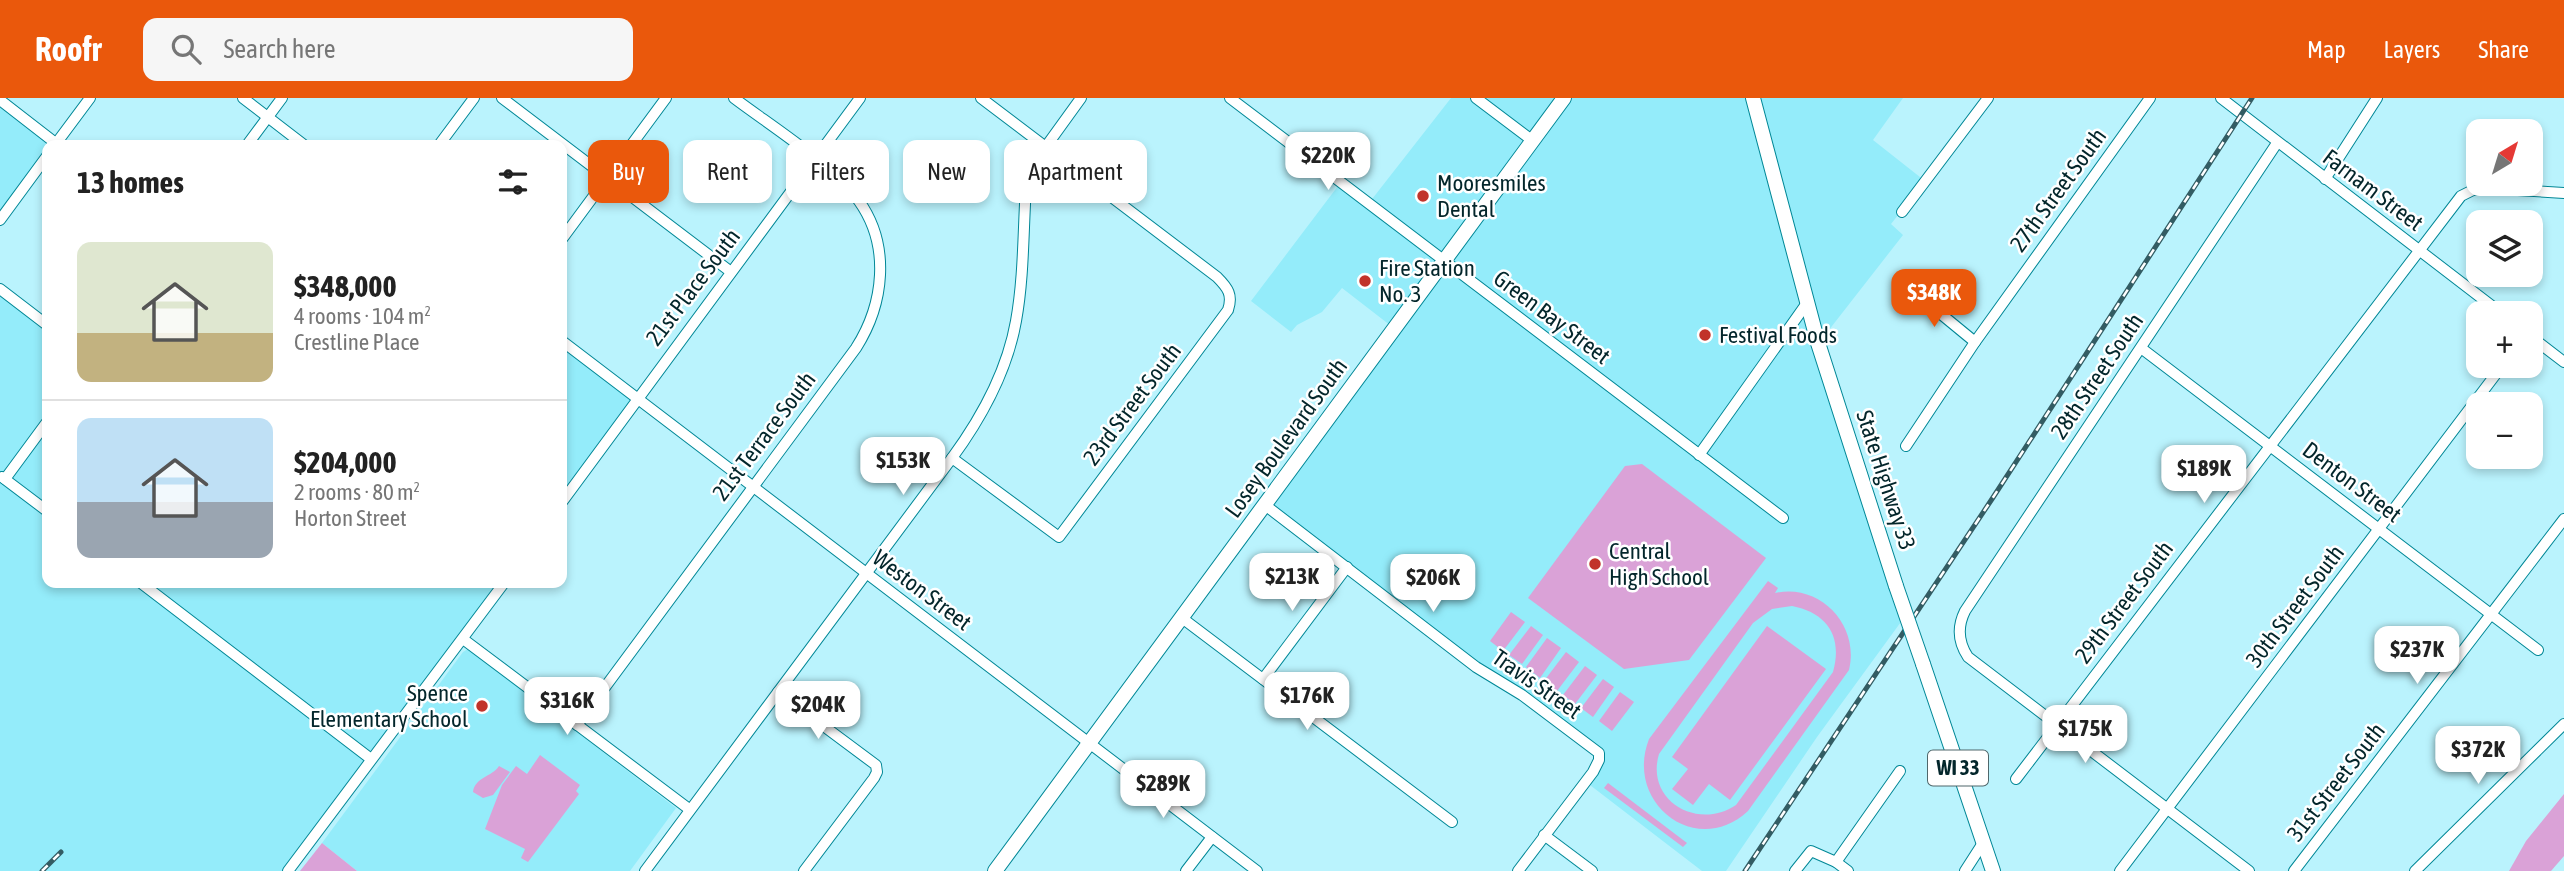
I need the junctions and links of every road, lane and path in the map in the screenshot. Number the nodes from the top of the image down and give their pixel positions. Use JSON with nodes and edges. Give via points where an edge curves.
{"nodes":[{"id":1,"x":90,"y":98,"type":"edge"},
{"id":2,"x":243,"y":98,"type":"edge"},
{"id":3,"x":282,"y":98,"type":"edge"},
{"id":4,"x":474,"y":98,"type":"edge"},
{"id":5,"x":502,"y":98,"type":"edge"},
{"id":6,"x":666,"y":98,"type":"edge"},
{"id":7,"x":734,"y":98,"type":"edge"},
{"id":8,"x":860,"y":98,"type":"edge"},
{"id":9,"x":981,"y":98,"type":"edge"},
{"id":10,"x":1081,"y":98,"type":"edge"},
{"id":11,"x":1230,"y":98,"type":"edge"},
{"id":12,"x":1476,"y":98,"type":"edge"},
{"id":13,"x":1564,"y":98,"type":"edge"},
{"id":14,"x":1753,"y":98,"type":"edge"},
{"id":15,"x":1988,"y":98,"type":"edge"},
{"id":16,"x":2150,"y":98,"type":"edge"},
{"id":17,"x":2221,"y":98,"type":"edge"},
{"id":18,"x":2377,"y":98,"type":"edge"},
{"id":19,"x":0,"y":100,"type":"edge"},
{"id":20,"x":267,"y":117,"type":"junction"},
{"id":21,"x":51,"y":140,"type":"edge"},
{"id":22,"x":61,"y":140,"type":"edge"},
{"id":23,"x":251,"y":140,"type":"edge"},
{"id":24,"x":297,"y":140,"type":"edge"},
{"id":25,"x":443,"y":140,"type":"edge"},
{"id":26,"x":557,"y":140,"type":"edge"},
{"id":27,"x":635,"y":140,"type":"edge"},
{"id":28,"x":789,"y":140,"type":"edge"},
{"id":29,"x":828,"y":140,"type":"edge"},
{"id":30,"x":1037,"y":140,"type":"edge"},
{"id":31,"x":1050,"y":140,"type":"edge"},
{"id":32,"x":1533,"y":141,"type":"junction"},
{"id":33,"x":2277,"y":143,"type":"junction"},
{"id":34,"x":567,"y":148,"type":"edge"},
{"id":35,"x":42,"y":163,"type":"edge"},
{"id":36,"x":588,"y":164,"type":"edge"},
{"id":37,"x":2325,"y":179,"type":"junction"},
{"id":38,"x":2564,"y":193,"type":"edge"},
{"id":39,"x":786,"y":197,"type":"edge"},
{"id":40,"x":589,"y":203,"type":"edge"},
{"id":41,"x":640,"y":203,"type":"edge"},
{"id":42,"x":858,"y":203,"type":"edge"},
{"id":43,"x":1025,"y":203,"type":"edge"},
{"id":44,"x":1120,"y":203,"type":"edge"},
{"id":45,"x":1902,"y":212,"type":"dead end"},
{"id":46,"x":0,"y":220,"type":"edge"},
{"id":47,"x":567,"y":232,"type":"edge"},
{"id":48,"x":2419,"y":251,"type":"junction"},
{"id":49,"x":1445,"y":261,"type":"junction"},
{"id":50,"x":730,"y":272,"type":"junction"},
{"id":51,"x":0,"y":289,"type":"edge"},
{"id":52,"x":1913,"y":291,"type":"dead end"},
{"id":53,"x":2485,"y":301,"type":"edge"},
{"id":54,"x":1807,"y":303,"type":"junction"},
{"id":55,"x":42,"y":321,"type":"edge"},
{"id":56,"x":1975,"y":342,"type":"junction"},
{"id":57,"x":567,"y":345,"type":"edge"},
{"id":58,"x":2543,"y":346,"type":"edge"},
{"id":59,"x":2141,"y":348,"type":"junction"},
{"id":60,"x":2564,"y":362,"type":"edge"},
{"id":61,"x":2493,"y":378,"type":"edge"},
{"id":62,"x":637,"y":399,"type":"junction"},
{"id":63,"x":42,"y":428,"type":"edge"},
{"id":64,"x":2269,"y":445,"type":"junction"},
{"id":65,"x":1906,"y":446,"type":"dead end"},
{"id":66,"x":1699,"y":455,"type":"junction"},
{"id":67,"x":952,"y":458,"type":"junction"},
{"id":68,"x":3,"y":477,"type":"edge"},
{"id":69,"x":752,"y":487,"type":"junction"},
{"id":70,"x":567,"y":495,"type":"edge"},
{"id":71,"x":1265,"y":505,"type":"junction"},
{"id":72,"x":42,"y":507,"type":"edge"},
{"id":73,"x":1783,"y":518,"type":"dead end"},
{"id":74,"x":2564,"y":519,"type":"edge"},
{"id":75,"x":2380,"y":530,"type":"junction"},
{"id":76,"x":1346,"y":566,"type":"junction"},
{"id":77,"x":866,"y":573,"type":"junction"},
{"id":78,"x":148,"y":588,"type":"edge"},
{"id":79,"x":500,"y":588,"type":"edge"},
{"id":80,"x":2492,"y":615,"type":"junction"},
{"id":81,"x":1182,"y":618,"type":"junction"},
{"id":82,"x":463,"y":639,"type":"junction"},
{"id":83,"x":2538,"y":650,"type":"dead end"},
{"id":84,"x":1263,"y":678,"type":"junction"},
{"id":85,"x":778,"y":692,"type":"junction"},
{"id":86,"x":2057,"y":723,"type":"junction"},
{"id":87,"x":2564,"y":724,"type":"edge"},
{"id":88,"x":577,"y":725,"type":"junction"},
{"id":89,"x":1088,"y":744,"type":"junction"},
{"id":90,"x":371,"y":759,"type":"junction"},
{"id":91,"x":1900,"y":771,"type":"dead end"},
{"id":92,"x":2015,"y":779,"type":"dead end"},
{"id":93,"x":689,"y":809,"type":"junction"},
{"id":94,"x":2167,"y":809,"type":"junction"},
{"id":95,"x":1452,"y":822,"type":"dead end"},
{"id":96,"x":1544,"y":835,"type":"junction"},
{"id":97,"x":1212,"y":837,"type":"junction"},
{"id":98,"x":1983,"y":843,"type":"junction"},
{"id":99,"x":1836,"y":862,"type":"junction"},
{"id":100,"x":288,"y":871,"type":"edge"},
{"id":101,"x":645,"y":871,"type":"edge"},
{"id":102,"x":804,"y":871,"type":"edge"},
{"id":103,"x":995,"y":871,"type":"edge"},
{"id":104,"x":1186,"y":871,"type":"edge"},
{"id":105,"x":1257,"y":871,"type":"edge"},
{"id":106,"x":1518,"y":871,"type":"edge"},
{"id":107,"x":1592,"y":871,"type":"edge"},
{"id":108,"x":1795,"y":871,"type":"edge"},
{"id":109,"x":1848,"y":871,"type":"edge"},
{"id":110,"x":1965,"y":871,"type":"edge"},
{"id":111,"x":1993,"y":871,"type":"edge"},
{"id":112,"x":2120,"y":871,"type":"edge"},
{"id":113,"x":2249,"y":871,"type":"edge"},
{"id":114,"x":2294,"y":871,"type":"edge"},
{"id":115,"x":2415,"y":871,"type":"edge"}],
"edges":[{"from":1,"to":22,"type":"street"},
{"from":2,"to":20,"type":"street"},
{"from":3,"to":20,"type":"street"},
{"from":4,"to":25,"type":"street"},
{"from":5,"to":26,"type":"street"},
{"from":6,"to":27,"type":"street"},
{"from":7,"to":28,"type":"street"},
{"from":8,"to":29,"type":"street","name":"21st Place South"},
{"from":9,"to":30,"type":"street"},
{"from":10,"to":31,"type":"street"},
{"from":11,"to":49,"type":"street","name":"Green Bay Street"},
{"from":12,"to":32,"type":"street"},
{"from":13,"to":32,"type":"main road","name":"Losey Boulevard South"},
{"from":14,"to":54,"type":"main road","name":"State Highway 33","number":"WI 33"},
{"from":15,"to":45,"type":"street"},
{"from":16,"to":56,"type":"street","name":"27th Street South"},
{"from":17,"to":33,"type":"street","name":"Farnam Street"},
{"from":18,"to":37,"type":"street"},
{"from":19,"to":21,"type":"street"},
{"from":20,"to":23,"type":"street"},
{"from":20,"to":24,"type":"street"},
{"from":32,"to":49,"type":"main road","name":"Losey Boulevard South"},
{"from":33,"to":37,"type":"street","name":"Farnam Street"},
{"from":33,"to":59,"type":"street","name":"28th Street South"},
{"from":34,"to":36,"type":"street"},
{"from":35,"to":46,"type":"street"},
{"from":37,"to":48,"type":"street","name":"Farnam Street"},
{"from":38,"to":48,"type":"street","name":"29th Street South","via":[[2473,190],[2461,196]]},
{"from":39,"to":50,"type":"street","name":"21st Place South"},
{"from":40,"to":47,"type":"street"},
{"from":41,"to":50,"type":"street"},
{"from":42,"to":69,"type":"street","name":"21st Terrace South","via":[[869,218],[881,274],[873,317],[856,348]]},
{"from":43,"to":67,"type":"street","via":[[1013,338],[986,407]]},
{"from":44,"to":67,"type":"street","name":"23rd Street South","via":[[1217,277],[1230,293],[1228,310],[1059,537]]},
{"from":48,"to":53,"type":"street","name":"Farnam Street"},
{"from":48,"to":64,"type":"street","name":"29th Street South"},
{"from":49,"to":66,"type":"street","name":"Green Bay Street"},
{"from":49,"to":71,"type":"main road","name":"Losey Boulevard South"},
{"from":50,"to":62,"type":"street","name":"21st Place South"},
{"from":51,"to":55,"type":"street"},
{"from":52,"to":56,"type":"street"},
{"from":54,"to":66,"type":"street"},
{"from":54,"to":98,"type":"main road","name":"State Highway 33","number":"WI 33","bridge":true,"via":[[1843,425]]},
{"from":56,"to":65,"type":"street","name":"27th Street South"},
{"from":57,"to":62,"type":"street","name":"Weston Street"},
{"from":58,"to":60,"type":"street"},
{"from":59,"to":64,"type":"street","name":"Denton Street"},
{"from":59,"to":86,"type":"street","name":"28th Street South","via":[[1961,618],[1959,635],[1968,657]]},
{"from":61,"to":75,"type":"street","name":"30th Street South"},
{"from":62,"to":69,"type":"street","name":"Weston Street"},
{"from":62,"to":70,"type":"street","name":"21st Place South"},
{"from":63,"to":68,"type":"street"},
{"from":64,"to":75,"type":"street","name":"Denton Street"},
{"from":64,"to":86,"type":"street","name":"29th Street South"},
{"from":66,"to":73,"type":"street","name":"Green Bay Street"},
{"from":67,"to":77,"type":"street"},
{"from":68,"to":72,"type":"street"},
{"from":69,"to":77,"type":"street","name":"Weston Street"},
{"from":69,"to":88,"type":"street","name":"21st Terrace South"},
{"from":71,"to":76,"type":"street","name":"Travis Street"},
{"from":71,"to":81,"type":"main road","name":"Losey Boulevard South"},
{"from":74,"to":80,"type":"street","name":"31st Street South"},
{"from":75,"to":80,"type":"street","name":"Denton Street"},
{"from":75,"to":94,"type":"street","name":"30th Street South"},
{"from":76,"to":84,"type":"street"},
{"from":76,"to":96,"type":"street","name":"Travis Street","via":[[1476,667],[1599,753],[1598,762]]},
{"from":77,"to":85,"type":"street"},
{"from":77,"to":89,"type":"street","name":"Weston Street"},
{"from":78,"to":90,"type":"street"},
{"from":79,"to":82,"type":"street"},
{"from":80,"to":83,"type":"street","name":"Denton Street"},
{"from":80,"to":114,"type":"street","name":"31st Street South"},
{"from":81,"to":84,"type":"street"},
{"from":81,"to":89,"type":"main road","name":"Losey Boulevard South"},
{"from":82,"to":88,"type":"street"},
{"from":82,"to":90,"type":"street"},
{"from":84,"to":95,"type":"street"},
{"from":85,"to":93,"type":"street"},
{"from":85,"to":102,"type":"street","via":[[876,765],[874,778]]},
{"from":86,"to":92,"type":"street","name":"29th Street South"},
{"from":86,"to":94,"type":"street"},
{"from":87,"to":115,"type":"street"},
{"from":88,"to":93,"type":"street"},
{"from":89,"to":97,"type":"street","name":"Weston Street"},
{"from":89,"to":103,"type":"main road","name":"Losey Boulevard South"},
{"from":90,"to":100,"type":"street"},
{"from":91,"to":99,"type":"street"},
{"from":93,"to":101,"type":"street"},
{"from":94,"to":112,"type":"street","name":"30th Street South"},
{"from":94,"to":113,"type":"street"},
{"from":96,"to":106,"type":"street"},
{"from":96,"to":107,"type":"street"},
{"from":97,"to":104,"type":"street"},
{"from":97,"to":105,"type":"street","name":"Weston Street"},
{"from":98,"to":110,"type":"street"},
{"from":98,"to":111,"type":"main road","name":"State Highway 33","number":"WI 33"},
{"from":99,"to":108,"type":"street","via":[[1811,851]]},
{"from":99,"to":109,"type":"street"}]}
